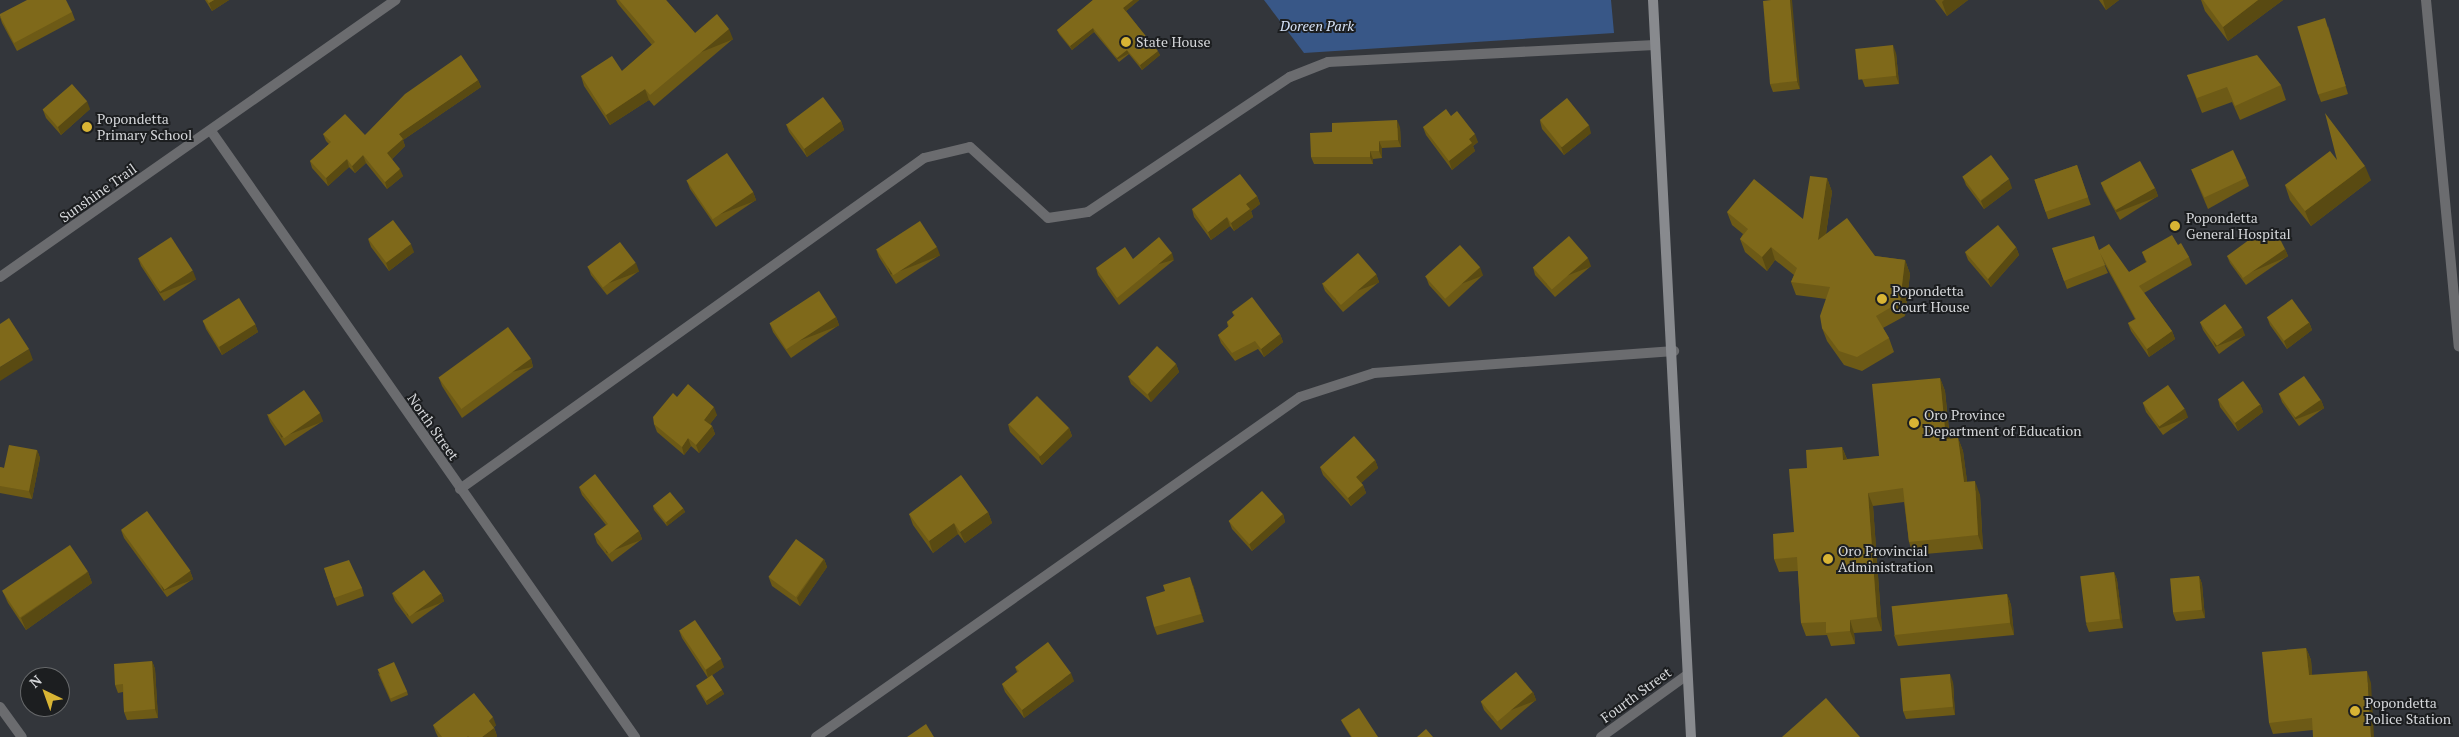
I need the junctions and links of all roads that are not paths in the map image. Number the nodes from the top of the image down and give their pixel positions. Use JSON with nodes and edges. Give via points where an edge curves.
{"nodes":[{"id":1,"x":396,"y":0,"type":"edge"},
{"id":2,"x":1652,"y":0,"type":"edge"},
{"id":3,"x":2426,"y":0,"type":"edge"},
{"id":4,"x":1655,"y":45,"type":"junction"},
{"id":5,"x":211,"y":131,"type":"junction"},
{"id":6,"x":0,"y":277,"type":"edge"},
{"id":7,"x":2457,"y":308,"type":"edge"},
{"id":8,"x":2459,"y":346,"type":"edge"},
{"id":9,"x":1674,"y":351,"type":"junction"},
{"id":10,"x":460,"y":489,"type":"junction"},
{"id":11,"x":1687,"y":675,"type":"junction"},
{"id":12,"x":0,"y":707,"type":"edge"},
{"id":13,"x":22,"y":737,"type":"edge"},
{"id":14,"x":635,"y":737,"type":"edge"},
{"id":15,"x":816,"y":737,"type":"edge"},
{"id":16,"x":1601,"y":737,"type":"edge"},
{"id":17,"x":1691,"y":737,"type":"edge"}],
"edges":[{"from":1,"to":5,"type":"street","name":"Sunshine Trail"},
{"from":2,"to":4,"type":"main road"},
{"from":3,"to":7,"type":"street"},
{"from":4,"to":9,"type":"main road"},
{"from":4,"to":10,"type":"street","via":[[1328,62],[1290,77],[1088,212],[1048,218],[970,147],[924,158]]},
{"from":5,"to":6,"type":"street","name":"Sunshine Trail"},
{"from":5,"to":10,"type":"street","name":"North Street"},
{"from":7,"to":8,"type":"street"},
{"from":9,"to":11,"type":"main road"},
{"from":9,"to":15,"type":"street","via":[[1374,373],[1300,397]]},
{"from":10,"to":14,"type":"street","name":"North Street"},
{"from":11,"to":16,"type":"street","name":"Fourth Street"},
{"from":11,"to":17,"type":"main road"},
{"from":12,"to":13,"type":"street"}]}
